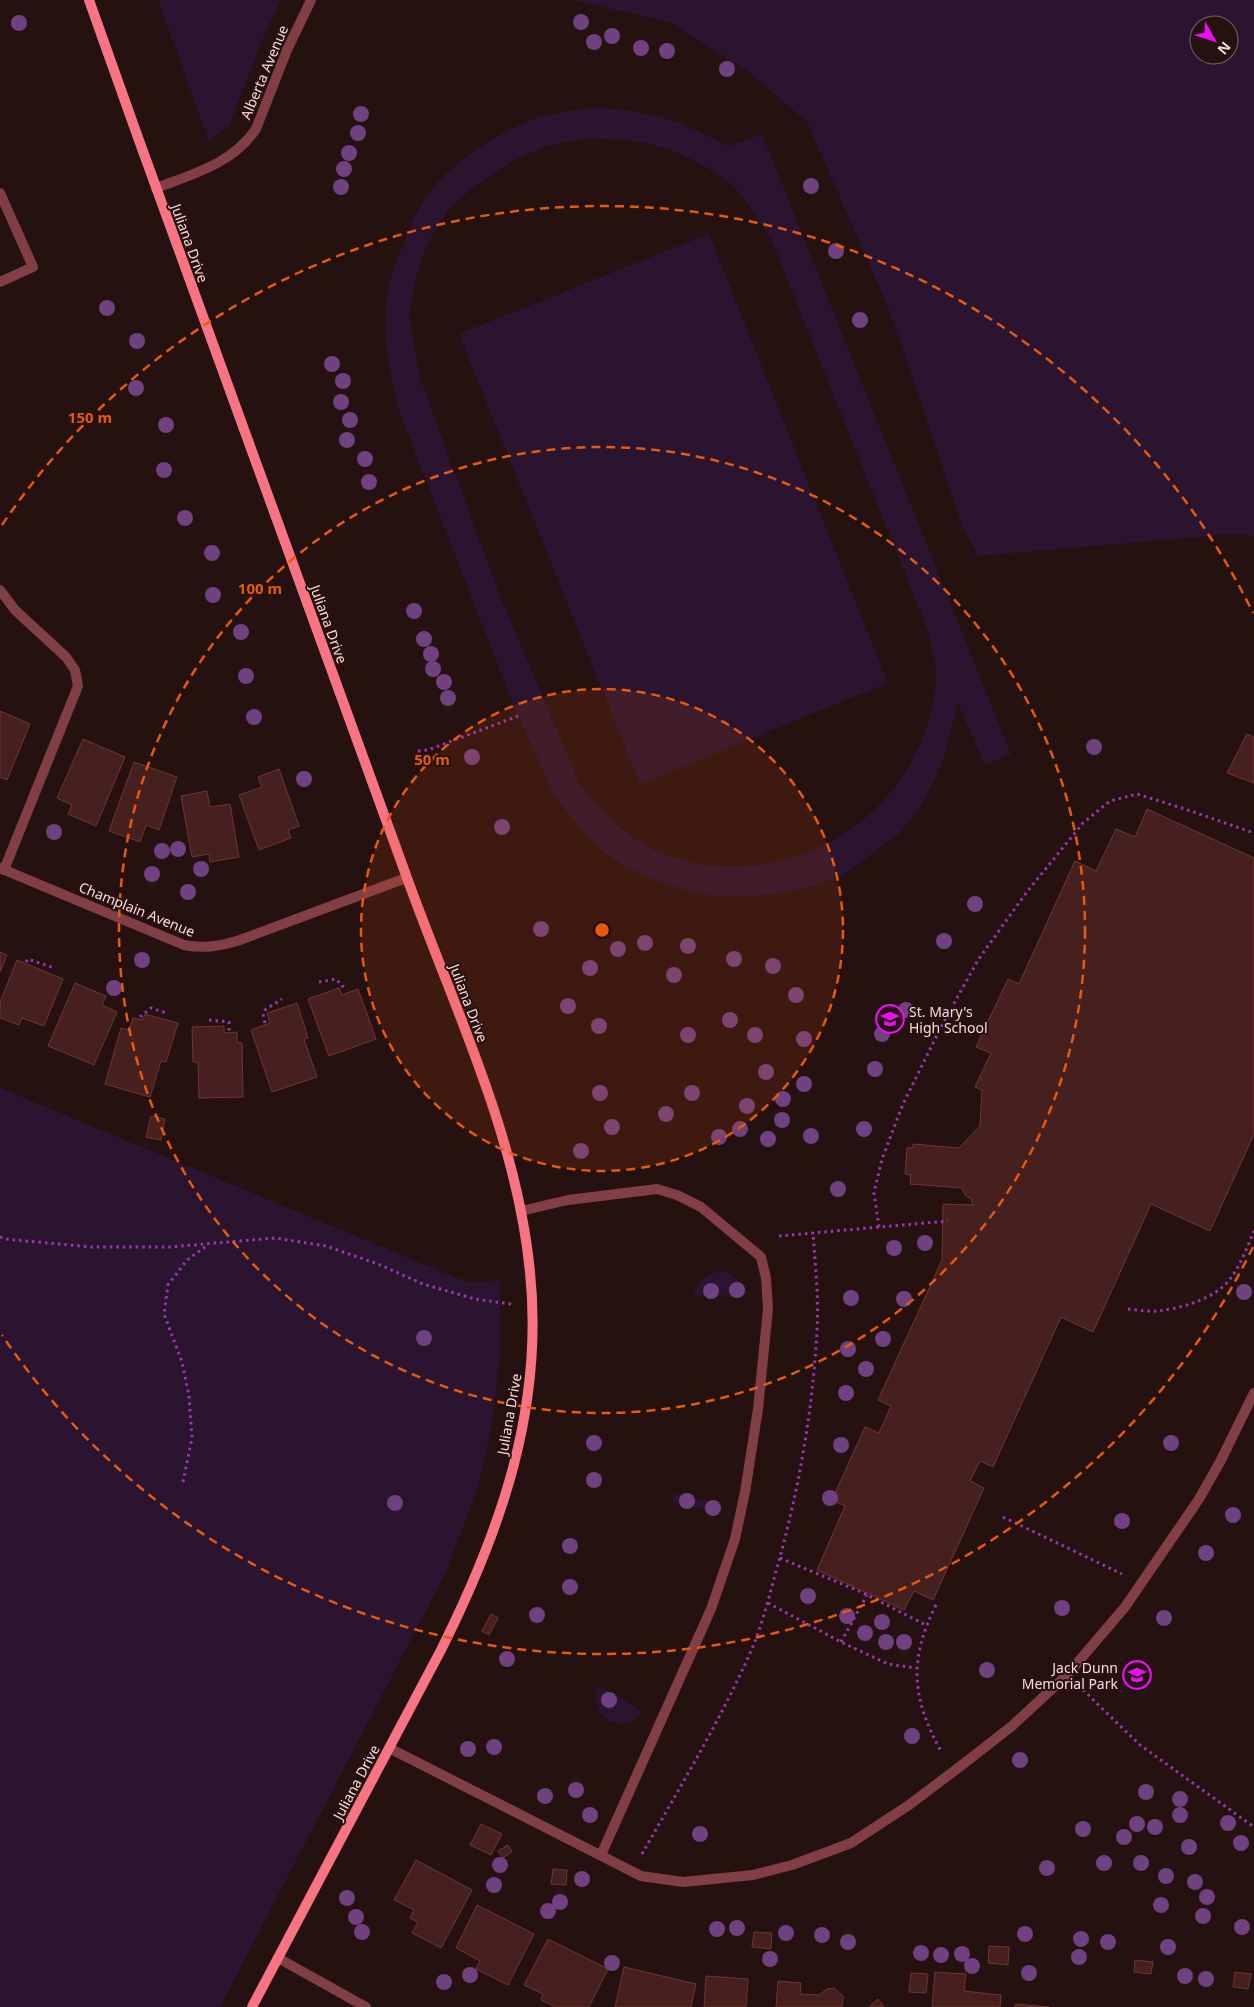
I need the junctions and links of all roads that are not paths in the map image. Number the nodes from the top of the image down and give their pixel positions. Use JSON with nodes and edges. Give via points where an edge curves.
{"nodes":[{"id":1,"x":89,"y":0,"type":"edge"},
{"id":2,"x":311,"y":0,"type":"edge"},
{"id":3,"x":156,"y":188,"type":"junction"},
{"id":4,"x":0,"y":193,"type":"edge"},
{"id":5,"x":0,"y":282,"type":"edge"},
{"id":6,"x":0,"y":590,"type":"edge"},
{"id":7,"x":2,"y":869,"type":"edge"},
{"id":8,"x":406,"y":878,"type":"junction"},
{"id":9,"x":521,"y":1211,"type":"junction"},
{"id":10,"x":1254,"y":1393,"type":"edge"},
{"id":11,"x":389,"y":1748,"type":"junction"},
{"id":12,"x":601,"y":1855,"type":"junction"},
{"id":13,"x":278,"y":1958,"type":"junction"},
{"id":14,"x":252,"y":2007,"type":"edge"},
{"id":15,"x":366,"y":2007,"type":"edge"}],
"edges":[{"from":1,"to":3,"type":"street","name":"Juliana Drive"},
{"from":2,"to":3,"type":"street","name":"Alberta Avenue","via":[[256,129],[248,140],[210,168]]},
{"from":3,"to":8,"type":"street","name":"Juliana Drive"},
{"from":4,"to":5,"type":"street","via":[[33,268]]},
{"from":6,"to":7,"type":"street","via":[[15,610],[66,657],[75,670],[78,686]]},
{"from":7,"to":8,"type":"street","name":"Champlain Avenue","via":[[184,945],[200,948],[240,940]]},
{"from":8,"to":9,"type":"street","name":"Juliana Drive","via":[[481,1074],[502,1136]]},
{"from":9,"to":11,"type":"street","name":"Juliana Drive","via":[[531,1274],[532,1342],[529,1390],[508,1491],[467,1597]]},
{"from":9,"to":12,"type":"street","via":[[568,1200],[658,1189],[701,1206],[723,1224],[761,1257],[766,1278],[768,1310],[760,1400],[735,1539],[711,1609]]},
{"from":10,"to":12,"type":"street","via":[[1199,1499],[1126,1607],[1067,1675],[1012,1726],[909,1804],[851,1843],[792,1865],[753,1875],[683,1882],[641,1876]]},
{"from":11,"to":12,"type":"street"},
{"from":11,"to":13,"type":"street","name":"Juliana Drive"},
{"from":13,"to":14,"type":"street","name":"Juliana Drive"},
{"from":13,"to":15,"type":"street"}]}
